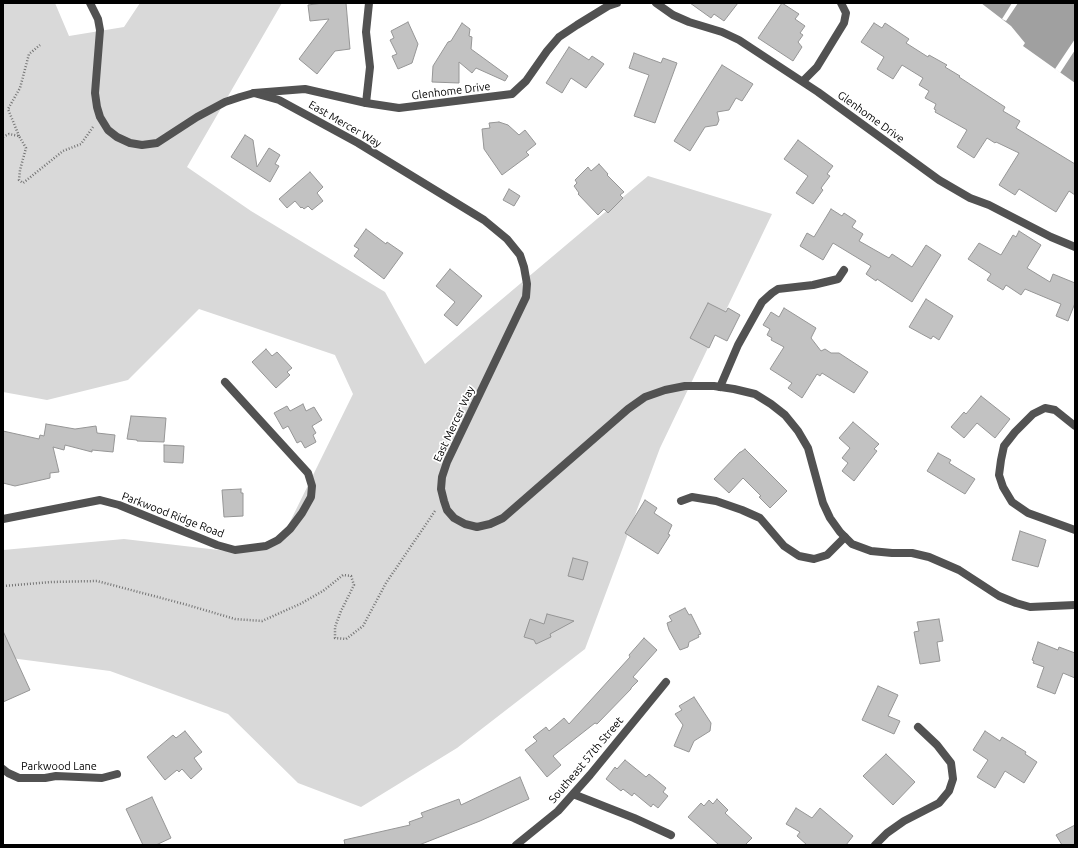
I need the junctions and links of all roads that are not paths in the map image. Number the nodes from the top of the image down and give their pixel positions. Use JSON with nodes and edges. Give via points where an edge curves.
{"nodes":[{"id":1,"x":90,"y":3,"type":"edge"},
{"id":2,"x":369,"y":3,"type":"edge"},
{"id":3,"x":617,"y":3,"type":"edge"},
{"id":4,"x":656,"y":3,"type":"edge"},
{"id":5,"x":841,"y":3,"type":"edge"},
{"id":6,"x":803,"y":81,"type":"junction"},
{"id":7,"x":254,"y":93,"type":"junction"},
{"id":8,"x":366,"y":103,"type":"junction"},
{"id":9,"x":1075,"y":247,"type":"edge"},
{"id":10,"x":844,"y":270,"type":"dead end"},
{"id":11,"x":225,"y":382,"type":"dead end"},
{"id":12,"x":720,"y":387,"type":"junction"},
{"id":13,"x":1075,"y":426,"type":"edge"},
{"id":14,"x":681,"y":501,"type":"dead end"},
{"id":15,"x":3,"y":519,"type":"edge"},
{"id":16,"x":1075,"y":530,"type":"edge"},
{"id":17,"x":845,"y":537,"type":"junction"},
{"id":18,"x":1075,"y":605,"type":"edge"},
{"id":19,"x":666,"y":682,"type":"dead end"},
{"id":20,"x":918,"y":728,"type":"dead end"},
{"id":21,"x":3,"y":769,"type":"edge"},
{"id":22,"x":117,"y":774,"type":"dead end"},
{"id":23,"x":573,"y":794,"type":"junction"},
{"id":24,"x":671,"y":835,"type":"dead end"},
{"id":25,"x":516,"y":845,"type":"edge"},
{"id":26,"x":875,"y":845,"type":"edge"}],
"edges":[{"from":1,"to":7,"type":"street","via":[[100,30],[95,92],[100,117],[116,137],[142,145],[157,143],[225,102]]},
{"from":2,"to":8,"type":"street","via":[[366,32],[370,67]]},
{"from":3,"to":8,"type":"street","name":"Glenhome Drive","via":[[577,24],[559,37],[526,81],[512,94],[398,108]]},
{"from":4,"to":6,"type":"street","name":"Glenhome Drive","via":[[673,15],[739,40]]},
{"from":5,"to":6,"type":"street","via":[[846,13],[844,23],[817,67]]},
{"from":6,"to":9,"type":"street","name":"Glenhome Drive","via":[[939,180],[970,198]]},
{"from":7,"to":8,"type":"street","name":"Glenhome Drive","via":[[305,89]]},
{"from":7,"to":12,"type":"street","name":"East Mercer Way","via":[[279,100],[358,143],[484,220],[507,239],[520,255],[527,284],[526,297],[442,477],[444,501],[454,518],[477,527],[503,518],[645,397],[685,386]]},
{"from":10,"to":12,"type":"street","via":[[838,279],[778,289],[762,302],[738,345]]},
{"from":11,"to":15,"type":"street","name":"Parkwood Ridge Road","via":[[308,473],[312,486],[311,497],[290,529],[278,540],[266,546],[235,550],[100,500]]},
{"from":12,"to":17,"type":"street","name":"East Mercer Way","via":[[755,394],[785,415],[808,448],[823,503],[830,518]]},
{"from":13,"to":16,"type":"street","via":[[1055,410],[1045,408],[1033,414],[1004,446],[999,475],[1012,502],[1028,513]]},
{"from":14,"to":17,"type":"street","via":[[692,497],[716,501],[760,518],[784,546],[798,556],[814,559],[827,555]]},
{"from":17,"to":18,"type":"street","name":"East Mercer Way","via":[[852,544],[871,551],[912,553],[929,557],[958,570],[999,596],[1016,603],[1030,607]]},
{"from":19,"to":23,"type":"street","name":"Southeast 57th Street"},
{"from":20,"to":26,"type":"street","via":[[937,745],[951,763],[953,779],[949,791],[939,803],[904,821]]},
{"from":21,"to":22,"type":"street","name":"Parkwood Lane","via":[[19,778],[102,778]]},
{"from":23,"to":24,"type":"street"},
{"from":23,"to":25,"type":"street","name":"Southeast 57th Street","via":[[558,811]]}]}
